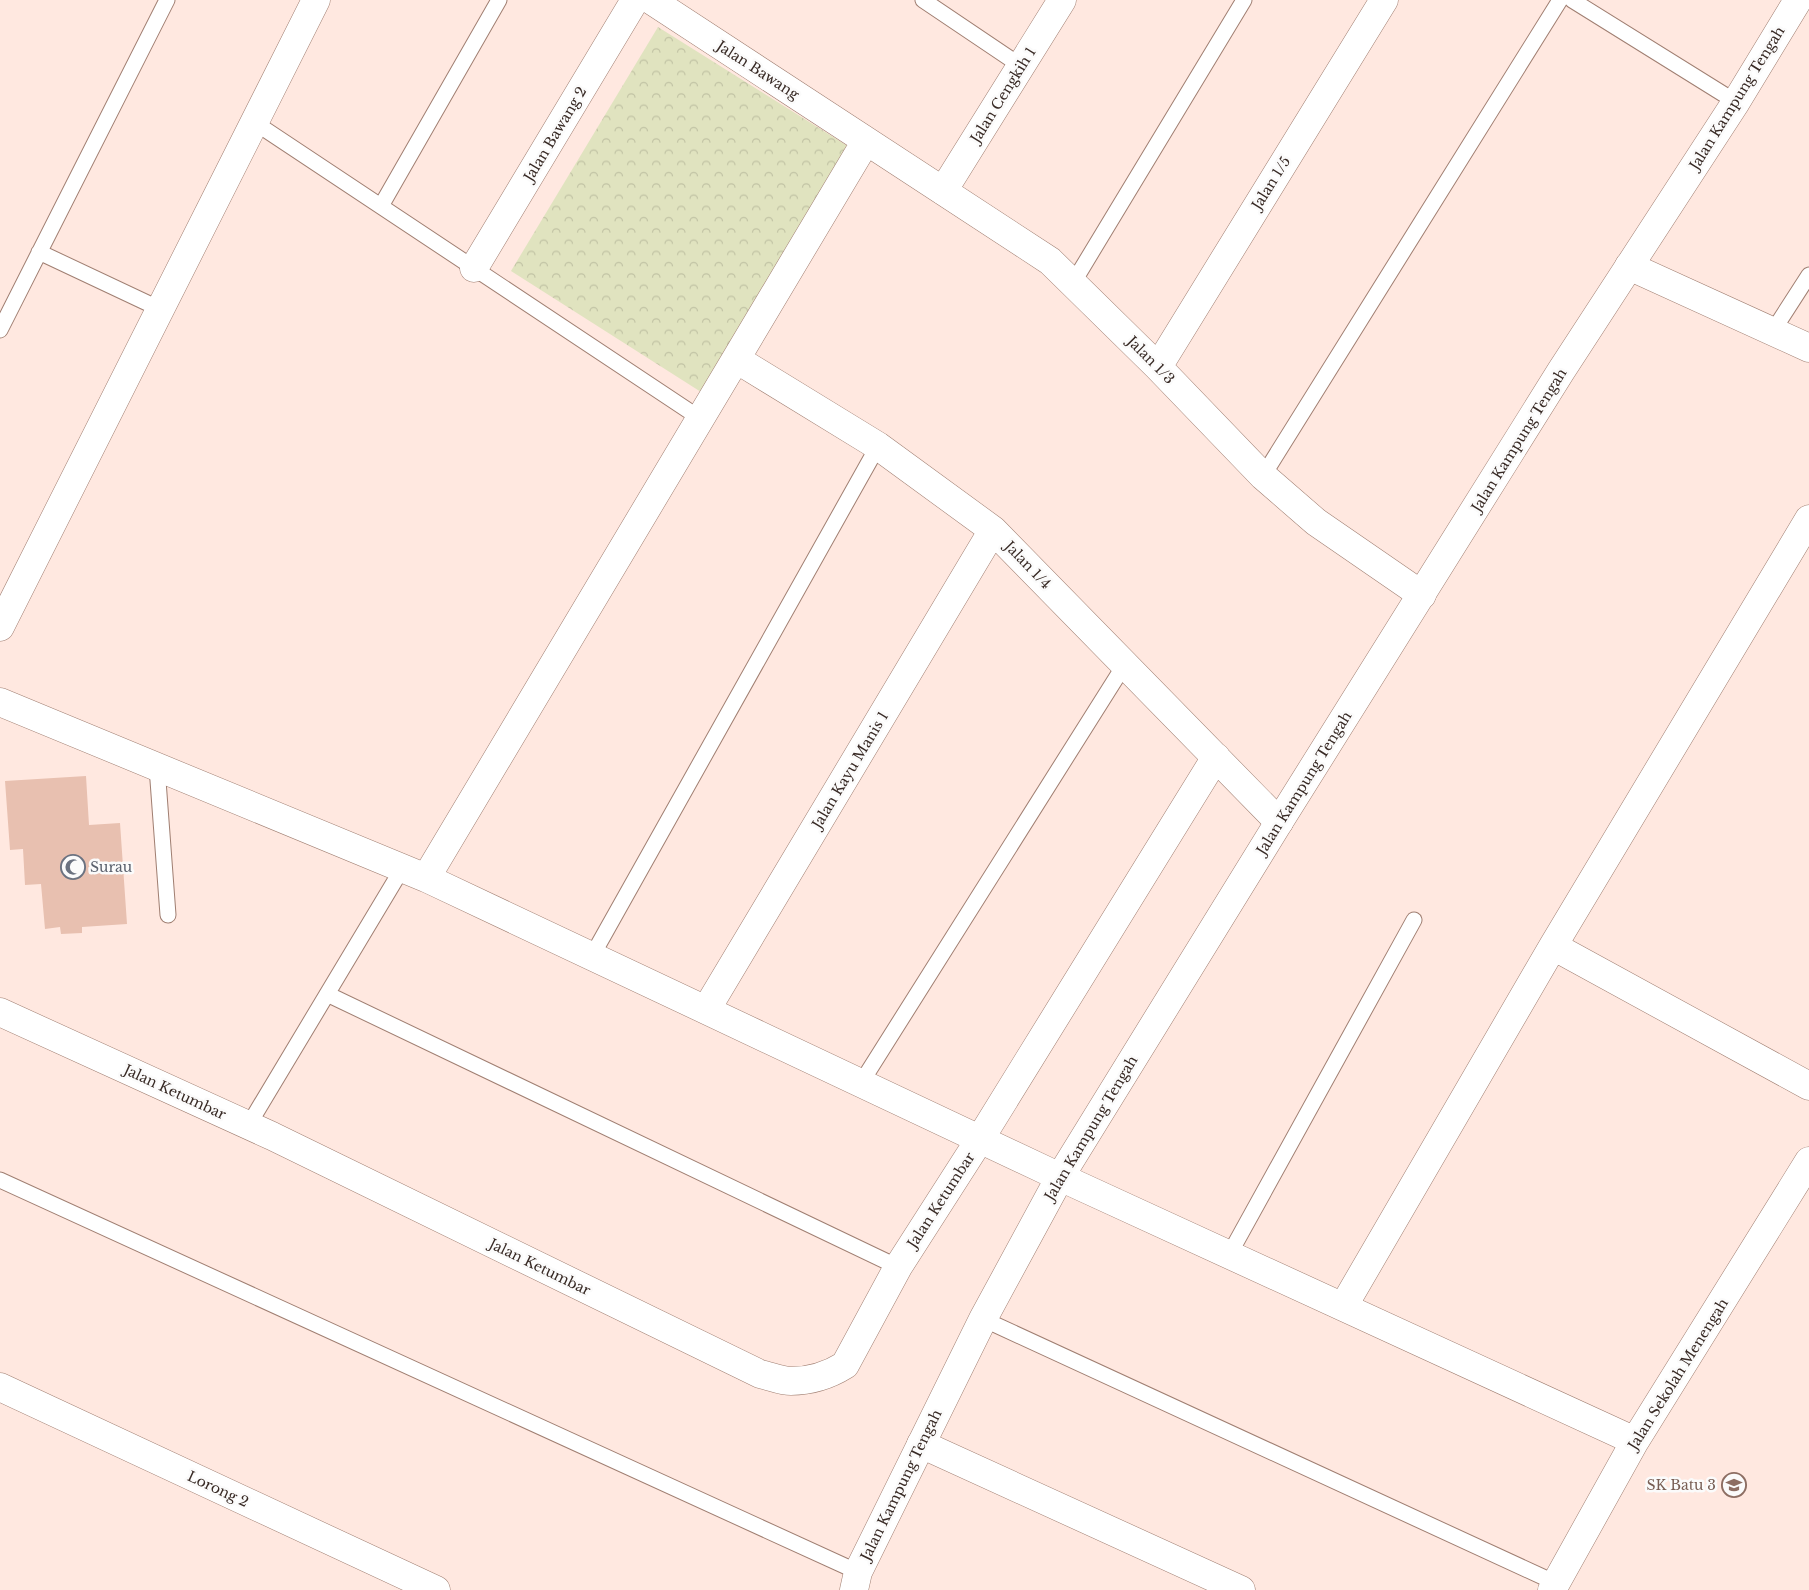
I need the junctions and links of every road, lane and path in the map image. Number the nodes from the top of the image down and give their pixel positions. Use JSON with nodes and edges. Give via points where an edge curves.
{"nodes":[{"id":1,"x":168,"y":0,"type":"edge"},
{"id":2,"x":316,"y":0,"type":"edge"},
{"id":3,"x":499,"y":0,"type":"edge"},
{"id":4,"x":635,"y":0,"type":"edge"},
{"id":5,"x":651,"y":0,"type":"edge"},
{"id":6,"x":923,"y":0,"type":"edge"},
{"id":7,"x":1062,"y":0,"type":"edge"},
{"id":8,"x":1244,"y":0,"type":"edge"},
{"id":9,"x":1384,"y":0,"type":"edge"},
{"id":10,"x":1560,"y":0,"type":"edge"},
{"id":11,"x":1572,"y":0,"type":"edge"},
{"id":12,"x":1798,"y":0,"type":"edge"},
{"id":13,"x":1022,"y":66,"type":"junction"},
{"id":14,"x":1736,"y":102,"type":"junction"},
{"id":15,"x":254,"y":122,"type":"junction"},
{"id":16,"x":866,"y":141,"type":"junction"},
{"id":17,"x":943,"y":191,"type":"junction"},
{"id":18,"x":381,"y":206,"type":"junction"},
{"id":19,"x":39,"y":252,"type":"junction"},
{"id":20,"x":1629,"y":266,"type":"junction"},
{"id":21,"x":474,"y":268,"type":"junction"},
{"id":22,"x":1809,"y":275,"type":"edge"},
{"id":23,"x":1072,"y":283,"type":"junction"},
{"id":24,"x":160,"y":308,"type":"junction"},
{"id":25,"x":0,"y":330,"type":"edge"},
{"id":26,"x":1773,"y":331,"type":"junction"},
{"id":27,"x":1809,"y":348,"type":"edge"},
{"id":28,"x":736,"y":359,"type":"junction"},
{"id":29,"x":1158,"y":366,"type":"junction"},
{"id":30,"x":700,"y":419,"type":"junction"},
{"id":31,"x":878,"y":446,"type":"junction"},
{"id":32,"x":1263,"y":476,"type":"junction"},
{"id":33,"x":1809,"y":519,"type":"edge"},
{"id":34,"x":993,"y":530,"type":"junction"},
{"id":35,"x":1422,"y":595,"type":"junction"},
{"id":36,"x":0,"y":627,"type":"edge"},
{"id":37,"x":1125,"y":664,"type":"junction"},
{"id":38,"x":0,"y":702,"type":"edge"},
{"id":39,"x":1216,"y":757,"type":"junction"},
{"id":40,"x":157,"y":767,"type":"junction"},
{"id":41,"x":1279,"y":822,"type":"junction"},
{"id":42,"x":414,"y":873,"type":"junction"},
{"id":43,"x":168,"y":915,"type":"dead end"},
{"id":44,"x":1414,"y":920,"type":"dead end"},
{"id":45,"x":1553,"y":946,"type":"junction"},
{"id":46,"x":592,"y":956,"type":"junction"},
{"id":47,"x":327,"y":994,"type":"junction"},
{"id":48,"x":706,"y":1010,"type":"junction"},
{"id":49,"x":0,"y":1012,"type":"edge"},
{"id":50,"x":862,"y":1083,"type":"junction"},
{"id":51,"x":1809,"y":1086,"type":"edge"},
{"id":52,"x":248,"y":1126,"type":"junction"},
{"id":53,"x":980,"y":1139,"type":"junction"},
{"id":54,"x":1809,"y":1161,"type":"edge"},
{"id":55,"x":1060,"y":1177,"type":"junction"},
{"id":56,"x":0,"y":1180,"type":"edge"},
{"id":57,"x":1230,"y":1255,"type":"junction"},
{"id":58,"x":898,"y":1267,"type":"junction"},
{"id":59,"x":1343,"y":1307,"type":"junction"},
{"id":60,"x":983,"y":1319,"type":"junction"},
{"id":61,"x":0,"y":1387,"type":"edge"},
{"id":62,"x":1635,"y":1442,"type":"junction"},
{"id":63,"x":920,"y":1444,"type":"junction"},
{"id":64,"x":856,"y":1581,"type":"edge"},
{"id":65,"x":1554,"y":1586,"type":"edge"},
{"id":66,"x":436,"y":1590,"type":"edge"},
{"id":67,"x":1241,"y":1590,"type":"edge"}],
"edges":[{"from":1,"to":19,"type":"lane"},
{"from":2,"to":15,"type":"street"},
{"from":3,"to":18,"type":"lane"},
{"from":4,"to":21,"type":"street","name":"Jalan Bawang 2"},
{"from":5,"to":16,"type":"street","name":"Jalan Bawang"},
{"from":6,"to":13,"type":"lane"},
{"from":7,"to":13,"type":"street","name":"Jalan Cengkih 1"},
{"from":8,"to":23,"type":"lane"},
{"from":9,"to":29,"type":"street","name":"Jalan 1/5"},
{"from":10,"to":32,"type":"lane"},
{"from":11,"to":14,"type":"lane"},
{"from":12,"to":14,"type":"street","name":"Jalan Kampung Tengah"},
{"from":13,"to":17,"type":"street","name":"Jalan Cengkih 1"},
{"from":14,"to":20,"type":"street","name":"Jalan Kampung Tengah"},
{"from":15,"to":18,"type":"lane"},
{"from":15,"to":24,"type":"street"},
{"from":16,"to":17,"type":"street","name":"Jalan 1/3"},
{"from":16,"to":28,"type":"street"},
{"from":17,"to":23,"type":"street","name":"Jalan 1/3","via":[[1050,261]]},
{"from":18,"to":21,"type":"lane"},
{"from":19,"to":24,"type":"lane"},
{"from":19,"to":25,"type":"lane"},
{"from":20,"to":26,"type":"street"},
{"from":20,"to":35,"type":"street","name":"Jalan Kampung Tengah"},
{"from":21,"to":30,"type":"lane"},
{"from":22,"to":26,"type":"lane"},
{"from":23,"to":29,"type":"street","name":"Jalan 1/3"},
{"from":24,"to":36,"type":"street"},
{"from":26,"to":27,"type":"street"},
{"from":28,"to":30,"type":"street"},
{"from":28,"to":31,"type":"street","name":"Jalan 1/4"},
{"from":29,"to":32,"type":"street","name":"Jalan 1/3"},
{"from":30,"to":42,"type":"street"},
{"from":31,"to":34,"type":"street","name":"Jalan 1/4"},
{"from":31,"to":46,"type":"lane"},
{"from":32,"to":35,"type":"street","name":"Jalan 1/3","via":[[1316,522]]},
{"from":33,"to":45,"type":"street"},
{"from":34,"to":37,"type":"street","name":"Jalan 1/4"},
{"from":34,"to":48,"type":"street","name":"Jalan Kayu Manis 1"},
{"from":35,"to":41,"type":"street","name":"Jalan Kampung Tengah"},
{"from":37,"to":39,"type":"street","name":"Jalan 1/4"},
{"from":37,"to":50,"type":"lane"},
{"from":38,"to":40,"type":"street"},
{"from":39,"to":41,"type":"street","name":"Jalan 1/4"},
{"from":39,"to":53,"type":"street","name":"Jalan Ketumbar"},
{"from":40,"to":42,"type":"street"},
{"from":40,"to":43,"type":"lane"},
{"from":41,"to":55,"type":"street","name":"Jalan Kampung Tengah"},
{"from":42,"to":46,"type":"street"},
{"from":42,"to":47,"type":"lane"},
{"from":44,"to":57,"type":"lane"},
{"from":45,"to":51,"type":"street"},
{"from":45,"to":59,"type":"street"},
{"from":46,"to":48,"type":"street"},
{"from":47,"to":52,"type":"lane"},
{"from":47,"to":58,"type":"lane"},
{"from":48,"to":50,"type":"street"},
{"from":49,"to":52,"type":"street","name":"Jalan Ketumbar"},
{"from":50,"to":53,"type":"street"},
{"from":52,"to":58,"type":"street","name":"Jalan Ketumbar","via":[[760,1374],[790,1381],[813,1379],[845,1365]]},
{"from":53,"to":55,"type":"street"},
{"from":53,"to":58,"type":"street","name":"Jalan Ketumbar"},
{"from":54,"to":62,"type":"street","name":"Jalan Sekolah Menengah"},
{"from":55,"to":57,"type":"street"},
{"from":55,"to":60,"type":"street","name":"Jalan Kampung Tengah"},
{"from":56,"to":64,"type":"lane"},
{"from":57,"to":59,"type":"street"},
{"from":59,"to":62,"type":"street"},
{"from":60,"to":63,"type":"street","name":"Jalan Kampung Tengah"},
{"from":60,"to":65,"type":"lane"},
{"from":61,"to":66,"type":"street","name":"Lorong 2"},
{"from":62,"to":65,"type":"street","name":"Jalan Sekolah Menengah"},
{"from":63,"to":64,"type":"street","name":"Jalan Kampung Tengah"},
{"from":63,"to":67,"type":"street"}]}
